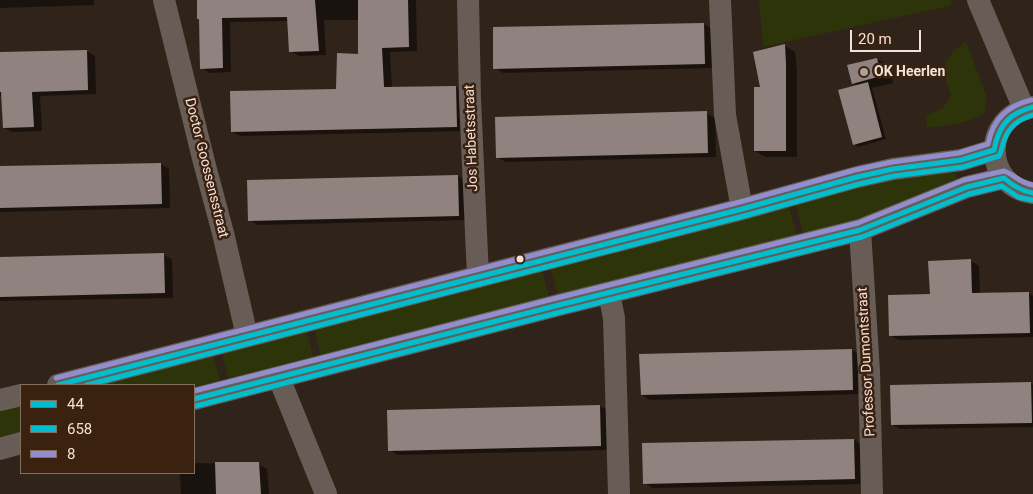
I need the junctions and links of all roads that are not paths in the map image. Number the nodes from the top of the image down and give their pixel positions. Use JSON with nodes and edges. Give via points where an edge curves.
{"nodes":[{"id":1,"x":164,"y":0,"type":"edge"},
{"id":2,"x":468,"y":0,"type":"edge"},
{"id":3,"x":720,"y":0,"type":"edge"},
{"id":4,"x":978,"y":0,"type":"edge"},
{"id":5,"x":1028,"y":108,"type":"edge"},
{"id":6,"x":994,"y":150,"type":"junction"},
{"id":7,"x":1004,"y":178,"type":"junction"},
{"id":8,"x":1033,"y":193,"type":"edge"},
{"id":9,"x":742,"y":209,"type":"junction"},
{"id":10,"x":860,"y":230,"type":"junction"},
{"id":11,"x":478,"y":277,"type":"junction"},
{"id":12,"x":609,"y":293,"type":"junction"},
{"id":13,"x":247,"y":336,"type":"junction"},
{"id":14,"x":279,"y":378,"type":"junction"},
{"id":15,"x":62,"y":384,"type":"edge"},
{"id":16,"x":20,"y":394,"type":"edge"},
{"id":17,"x":195,"y":399,"type":"edge"},
{"id":18,"x":0,"y":400,"type":"edge"},
{"id":19,"x":20,"y":443,"type":"edge"},
{"id":20,"x":0,"y":449,"type":"edge"},
{"id":21,"x":326,"y":494,"type":"edge"},
{"id":22,"x":619,"y":494,"type":"edge"},
{"id":23,"x":872,"y":494,"type":"edge"}],
"edges":[{"from":1,"to":13,"type":"street","name":"Doctor Goossensstraat"},
{"from":2,"to":11,"type":"street","name":"Jos Habetsstraat"},
{"from":3,"to":9,"type":"street","via":[[725,115]]},
{"from":4,"to":5,"type":"street"},
{"from":5,"to":6,"type":"street","via":[[1006,120],[998,131]]},
{"from":6,"to":7,"type":"street"},
{"from":6,"to":9,"type":"street","via":[[961,160],[857,177]]},
{"from":7,"to":8,"type":"street","via":[[1011,185]]},
{"from":7,"to":10,"type":"street","via":[[967,187]]},
{"from":9,"to":11,"type":"street"},
{"from":10,"to":12,"type":"street"},
{"from":10,"to":23,"type":"street","name":"Professor Dumontstraat","via":[[869,371]]},
{"from":11,"to":13,"type":"street"},
{"from":12,"to":14,"type":"street"},
{"from":12,"to":22,"type":"street","via":[[614,318]]},
{"from":13,"to":15,"type":"street"},
{"from":14,"to":17,"type":"street"},
{"from":14,"to":21,"type":"street"},
{"from":16,"to":18,"type":"street"},
{"from":19,"to":20,"type":"street"}]}
